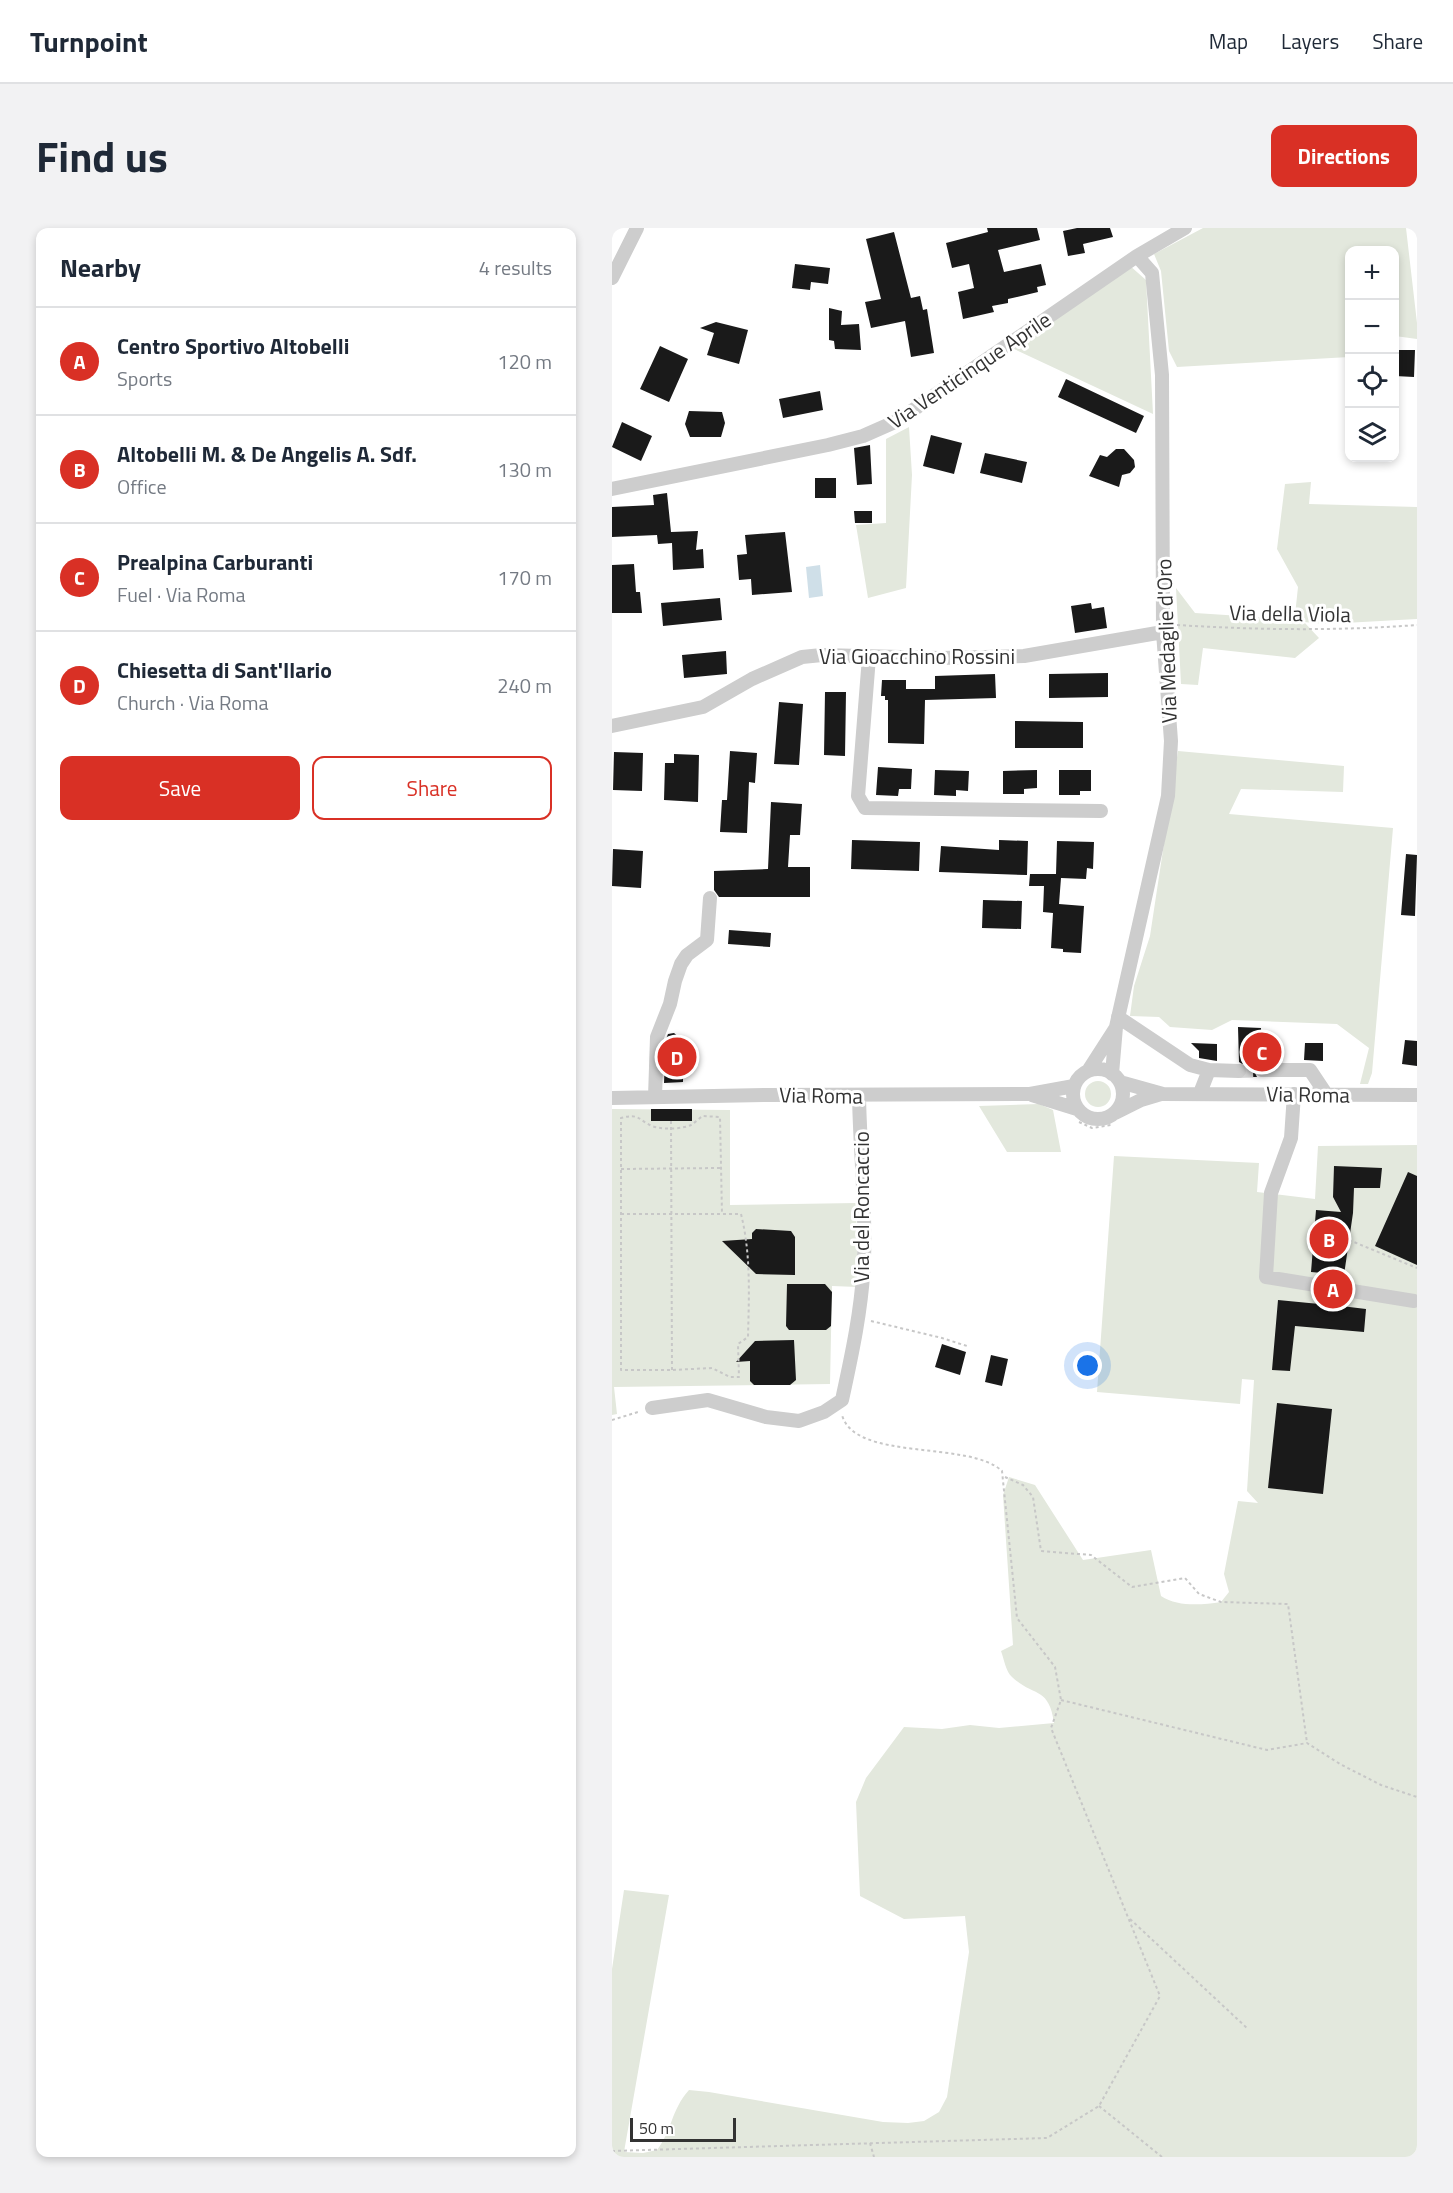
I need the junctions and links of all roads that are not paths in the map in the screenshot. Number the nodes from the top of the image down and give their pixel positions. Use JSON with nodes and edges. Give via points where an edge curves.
{"nodes":[{"id":1,"x":637,"y":228,"type":"edge"},
{"id":2,"x":1185,"y":228,"type":"edge"},
{"id":3,"x":1167,"y":233,"type":"edge"},
{"id":4,"x":1137,"y":256,"type":"junction"},
{"id":5,"x":612,"y":278,"type":"edge"},
{"id":6,"x":612,"y":489,"type":"edge"},
{"id":7,"x":1163,"y":628,"type":"junction"},
{"id":8,"x":869,"y":657,"type":"junction"},
{"id":9,"x":612,"y":726,"type":"edge"},
{"id":10,"x":1101,"y":811,"type":"dead end"},
{"id":11,"x":710,"y":898,"type":"dead end"},
{"id":12,"x":1117,"y":1022,"type":"junction"},
{"id":13,"x":1209,"y":1070,"type":"junction"},
{"id":14,"x":1262,"y":1070,"type":"tunnel mouth"},
{"id":15,"x":1088,"y":1071,"type":"junction"},
{"id":16,"x":1239,"y":1071,"type":"tunnel mouth"},
{"id":17,"x":1116,"y":1078,"type":"junction"},
{"id":18,"x":1074,"y":1086,"type":"junction"},
{"id":19,"x":1200,"y":1093,"type":"junction"},
{"id":20,"x":1030,"y":1094,"type":"junction"},
{"id":21,"x":1163,"y":1094,"type":"junction"},
{"id":22,"x":1294,"y":1094,"type":"junction"},
{"id":23,"x":1326,"y":1094,"type":"junction"},
{"id":24,"x":1417,"y":1095,"type":"edge"},
{"id":25,"x":860,"y":1096,"type":"junction"},
{"id":26,"x":655,"y":1097,"type":"junction"},
{"id":27,"x":612,"y":1098,"type":"edge"},
{"id":28,"x":1077,"y":1109,"type":"junction"},
{"id":29,"x":1115,"y":1113,"type":"junction"},
{"id":30,"x":1414,"y":1301,"type":"dead end"},
{"id":31,"x":652,"y":1408,"type":"road end"}],
"edges":[{"from":1,"to":5,"type":"street"},
{"from":2,"to":3,"type":"street","name":"Via Venticinque Aprile"},
{"from":3,"to":4,"type":"street","name":"Via Venticinque Aprile"},
{"from":4,"to":6,"type":"street","name":"Via Venticinque Aprile","via":[[897,421],[840,442]]},
{"from":4,"to":7,"type":"street","name":"Via Medaglie d'Oro","via":[[1152,273],[1162,375]]},
{"from":7,"to":8,"type":"street","name":"Via Gioacchino Rossini","via":[[1024,656]]},
{"from":7,"to":12,"type":"street","name":"Via Medaglie d'Oro","via":[[1171,741],[1168,796]]},
{"from":8,"to":9,"type":"street","name":"Via Gioacchino Rossini","via":[[802,657],[703,707]]},
{"from":8,"to":10,"type":"street","via":[[858,796],[865,808]]},
{"from":11,"to":26,"type":"street","via":[[707,940],[681,964],[657,1037]]},
{"from":12,"to":13,"type":"street","via":[[1190,1065]]},
{"from":12,"to":15,"type":"street","name":"Via Medaglie d'Oro"},
{"from":12,"to":17,"type":"street","name":"Via Medaglie d'Oro"},
{"from":13,"to":16,"type":"street"},
{"from":13,"to":19,"type":"street"},
{"from":14,"to":23,"type":"street","via":[[1310,1070]]},
{"from":15,"to":17,"type":"street","name":"Via Roma","via":[[1105,1070]]},
{"from":15,"to":18,"type":"street"},
{"from":17,"to":21,"type":"street","name":"Via Roma"},
{"from":17,"to":29,"type":"street","via":[[1123,1098]]},
{"from":18,"to":20,"type":"street","name":"Via Roma"},
{"from":18,"to":28,"type":"street"},
{"from":19,"to":21,"type":"street","name":"Via Roma"},
{"from":19,"to":22,"type":"street","name":"Via Roma"},
{"from":20,"to":25,"type":"street","name":"Via Roma"},
{"from":20,"to":28,"type":"street","name":"Via Roma"},
{"from":21,"to":29,"type":"street","name":"Via Roma"},
{"from":22,"to":23,"type":"street","name":"Via Roma"},
{"from":22,"to":30,"type":"street","via":[[1291,1138],[1270,1193],[1266,1277]]},
{"from":23,"to":24,"type":"street","name":"Via Roma"},
{"from":25,"to":26,"type":"street","name":"Via Roma"},
{"from":25,"to":31,"type":"street","name":"Via del Roncaccio","via":[[864,1261],[857,1332],[842,1400],[799,1421],[766,1417],[708,1400]]},
{"from":26,"to":27,"type":"street","name":"Via Roma"},
{"from":28,"to":29,"type":"street","name":"Via Roma","via":[[1099,1120]]}]}
